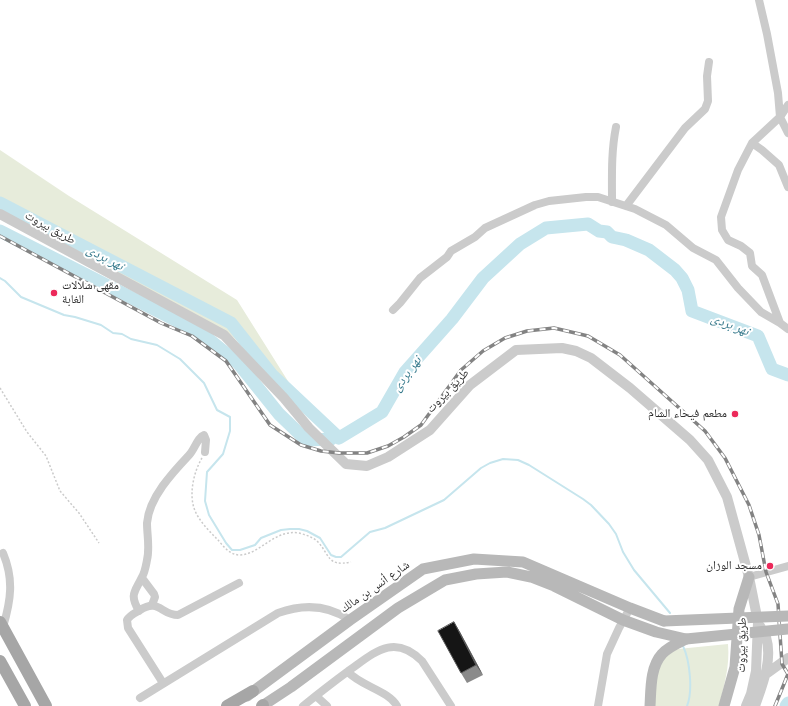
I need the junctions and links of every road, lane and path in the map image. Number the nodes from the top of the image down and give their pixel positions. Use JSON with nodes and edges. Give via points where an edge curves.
{"nodes":[{"id":1,"x":759,"y":0,"type":"edge"},
{"id":2,"x":709,"y":62,"type":"dead end"},
{"id":3,"x":788,"y":106,"type":"edge"},
{"id":4,"x":784,"y":118,"type":"edge"},
{"id":5,"x":616,"y":127,"type":"dead end"},
{"id":6,"x":788,"y":133,"type":"edge"},
{"id":7,"x":752,"y":144,"type":"junction"},
{"id":8,"x":788,"y":187,"type":"edge"},
{"id":9,"x":612,"y":202,"type":"junction"},
{"id":10,"x":626,"y":206,"type":"junction"},
{"id":11,"x":0,"y":214,"type":"edge"},
{"id":12,"x":393,"y":310,"type":"dead end"},
{"id":13,"x":780,"y":323,"type":"junction"},
{"id":14,"x":788,"y":329,"type":"edge"},
{"id":15,"x":0,"y":388,"type":"edge"},
{"id":16,"x":205,"y":452,"type":"joint"},
{"id":17,"x":99,"y":543,"type":"dead end"},
{"id":18,"x":3,"y":553,"type":"dead end"},
{"id":19,"x":351,"y":562,"type":"dead end"},
{"id":20,"x":788,"y":566,"type":"edge"},
{"id":21,"x":749,"y":577,"type":"junction"},
{"id":22,"x":142,"y":578,"type":"junction"},
{"id":23,"x":239,"y":584,"type":"dead end"},
{"id":24,"x":152,"y":605,"type":"junction"},
{"id":25,"x":630,"y":608,"type":"junction"},
{"id":26,"x":139,"y":611,"type":"junction"},
{"id":27,"x":788,"y":616,"type":"edge"},
{"id":28,"x":350,"y":620,"type":"junction"},
{"id":29,"x":623,"y":620,"type":"junction"},
{"id":30,"x":758,"y":622,"type":"junction"},
{"id":31,"x":1,"y":624,"type":"edge"},
{"id":32,"x":788,"y":629,"type":"edge"},
{"id":33,"x":686,"y":639,"type":"junction"},
{"id":34,"x":788,"y":658,"type":"edge"},
{"id":35,"x":2,"y":664,"type":"edge"},
{"id":36,"x":348,"y":672,"type":"junction"},
{"id":37,"x":766,"y":674,"type":"junction"},
{"id":38,"x":31,"y":679,"type":"junction"},
{"id":39,"x":164,"y":683,"type":"junction"},
{"id":40,"x":254,"y":690,"type":"junction"},
{"id":41,"x":316,"y":696,"type":"junction"},
{"id":42,"x":140,"y":698,"type":"dead end"},
{"id":43,"x":17,"y":706,"type":"edge"},
{"id":44,"x":25,"y":706,"type":"edge"},
{"id":45,"x":40,"y":706,"type":"edge"},
{"id":46,"x":46,"y":706,"type":"edge"},
{"id":47,"x":52,"y":706,"type":"edge"},
{"id":48,"x":227,"y":706,"type":"edge"},
{"id":49,"x":235,"y":706,"type":"edge"},
{"id":50,"x":262,"y":706,"type":"edge"},
{"id":51,"x":303,"y":706,"type":"edge"},
{"id":52,"x":327,"y":706,"type":"edge"},
{"id":53,"x":397,"y":706,"type":"edge"},
{"id":54,"x":452,"y":706,"type":"edge"},
{"id":55,"x":598,"y":706,"type":"edge"},
{"id":56,"x":650,"y":706,"type":"edge"},
{"id":57,"x":724,"y":706,"type":"edge"},
{"id":58,"x":746,"y":706,"type":"edge"},
{"id":59,"x":755,"y":706,"type":"edge"}],
"edges":[{"from":1,"to":4,"type":"street"},
{"from":2,"to":10,"type":"street","via":[[708,100],[705,109],[685,128]]},
{"from":3,"to":4,"type":"street"},
{"from":4,"to":6,"type":"street"},
{"from":4,"to":7,"type":"street"},
{"from":5,"to":9,"type":"street","via":[[613,141]]},
{"from":7,"to":8,"type":"street","via":[[779,165]]},
{"from":7,"to":13,"type":"street","via":[[738,170],[721,217],[722,230],[728,240],[750,253],[752,266],[762,275]]},
{"from":9,"to":10,"type":"street"},
{"from":9,"to":12,"type":"street","via":[[598,197],[549,201],[524,209],[485,228],[451,251],[420,278]]},
{"from":10,"to":13,"type":"street","via":[[666,225],[697,251],[716,260],[756,308]]},
{"from":11,"to":21,"type":"street","name":"طريق بيروت","via":[[224,335],[325,445],[346,464],[367,466],[388,457],[430,430],[470,385],[516,350],[562,348],[591,358],[690,440],[708,460],[727,497]]},
{"from":13,"to":14,"type":"street"},
{"from":15,"to":17,"type":"path","via":[[46,456],[60,491]]},
{"from":16,"to":19,"type":"path","via":[[194,476],[193,504],[206,527],[230,552],[241,555],[249,553],[271,539],[297,533],[314,538],[333,561],[344,564]]},
{"from":16,"to":22,"type":"street","via":[[206,440],[202,435],[155,500],[147,521],[148,557]]},
{"from":18,"to":31,"type":"street","via":[[11,580],[9,607]]},
{"from":20,"to":21,"type":"street"},
{"from":21,"to":30,"type":"street","name":"طريق بيروت"},
{"from":21,"to":57,"type":"main road","via":[[740,609],[735,667]]},
{"from":22,"to":24,"type":"street","via":[[154,594]]},
{"from":22,"to":26,"type":"street","via":[[134,592]]},
{"from":23,"to":24,"type":"street","via":[[178,615]]},
{"from":24,"to":26,"type":"street"},
{"from":25,"to":27,"type":"main road","name":"شارع أنس بن مالك","bridge":true,"via":[[664,621]]},
{"from":25,"to":28,"type":"main road","name":"شارع أنس بن مالك","via":[[523,562],[474,559],[423,569]]},
{"from":25,"to":29,"type":"street"},
{"from":26,"to":39,"type":"street","via":[[127,620],[128,628]]},
{"from":28,"to":39,"type":"street","via":[[334,611],[321,608],[286,610]]},
{"from":28,"to":40,"type":"main road","name":"شارع أنس بن مالك"},
{"from":29,"to":33,"type":"main road"},
{"from":29,"to":50,"type":"main road","via":[[531,577],[508,572],[476,574],[445,580],[398,608]]},
{"from":29,"to":55,"type":"street","via":[[607,654]]},
{"from":30,"to":37,"type":"street","via":[[766,638]]},
{"from":30,"to":58,"type":"street","name":"طريق بيروت","via":[[756,671]]},
{"from":31,"to":38,"type":"main road"},
{"from":32,"to":33,"type":"main road","bridge":true},
{"from":33,"to":56,"type":"main road","via":[[660,655],[654,672]]},
{"from":34,"to":37,"type":"street"},
{"from":35,"to":43,"type":"main road"},
{"from":35,"to":44,"type":"main road"},
{"from":36,"to":41,"type":"street"},
{"from":36,"to":53,"type":"street","via":[[392,699]]},
{"from":36,"to":54,"type":"street","via":[[376,651],[391,647],[407,650],[422,661]]},
{"from":37,"to":59,"type":"street"},
{"from":38,"to":45,"type":"main road"},
{"from":38,"to":46,"type":"main road"},
{"from":38,"to":47,"type":"main road"},
{"from":39,"to":42,"type":"street"},
{"from":40,"to":48,"type":"main road"},
{"from":40,"to":49,"type":"main road","name":"شارع أنس بن مالك"},
{"from":41,"to":51,"type":"street"},
{"from":41,"to":52,"type":"street"}]}
